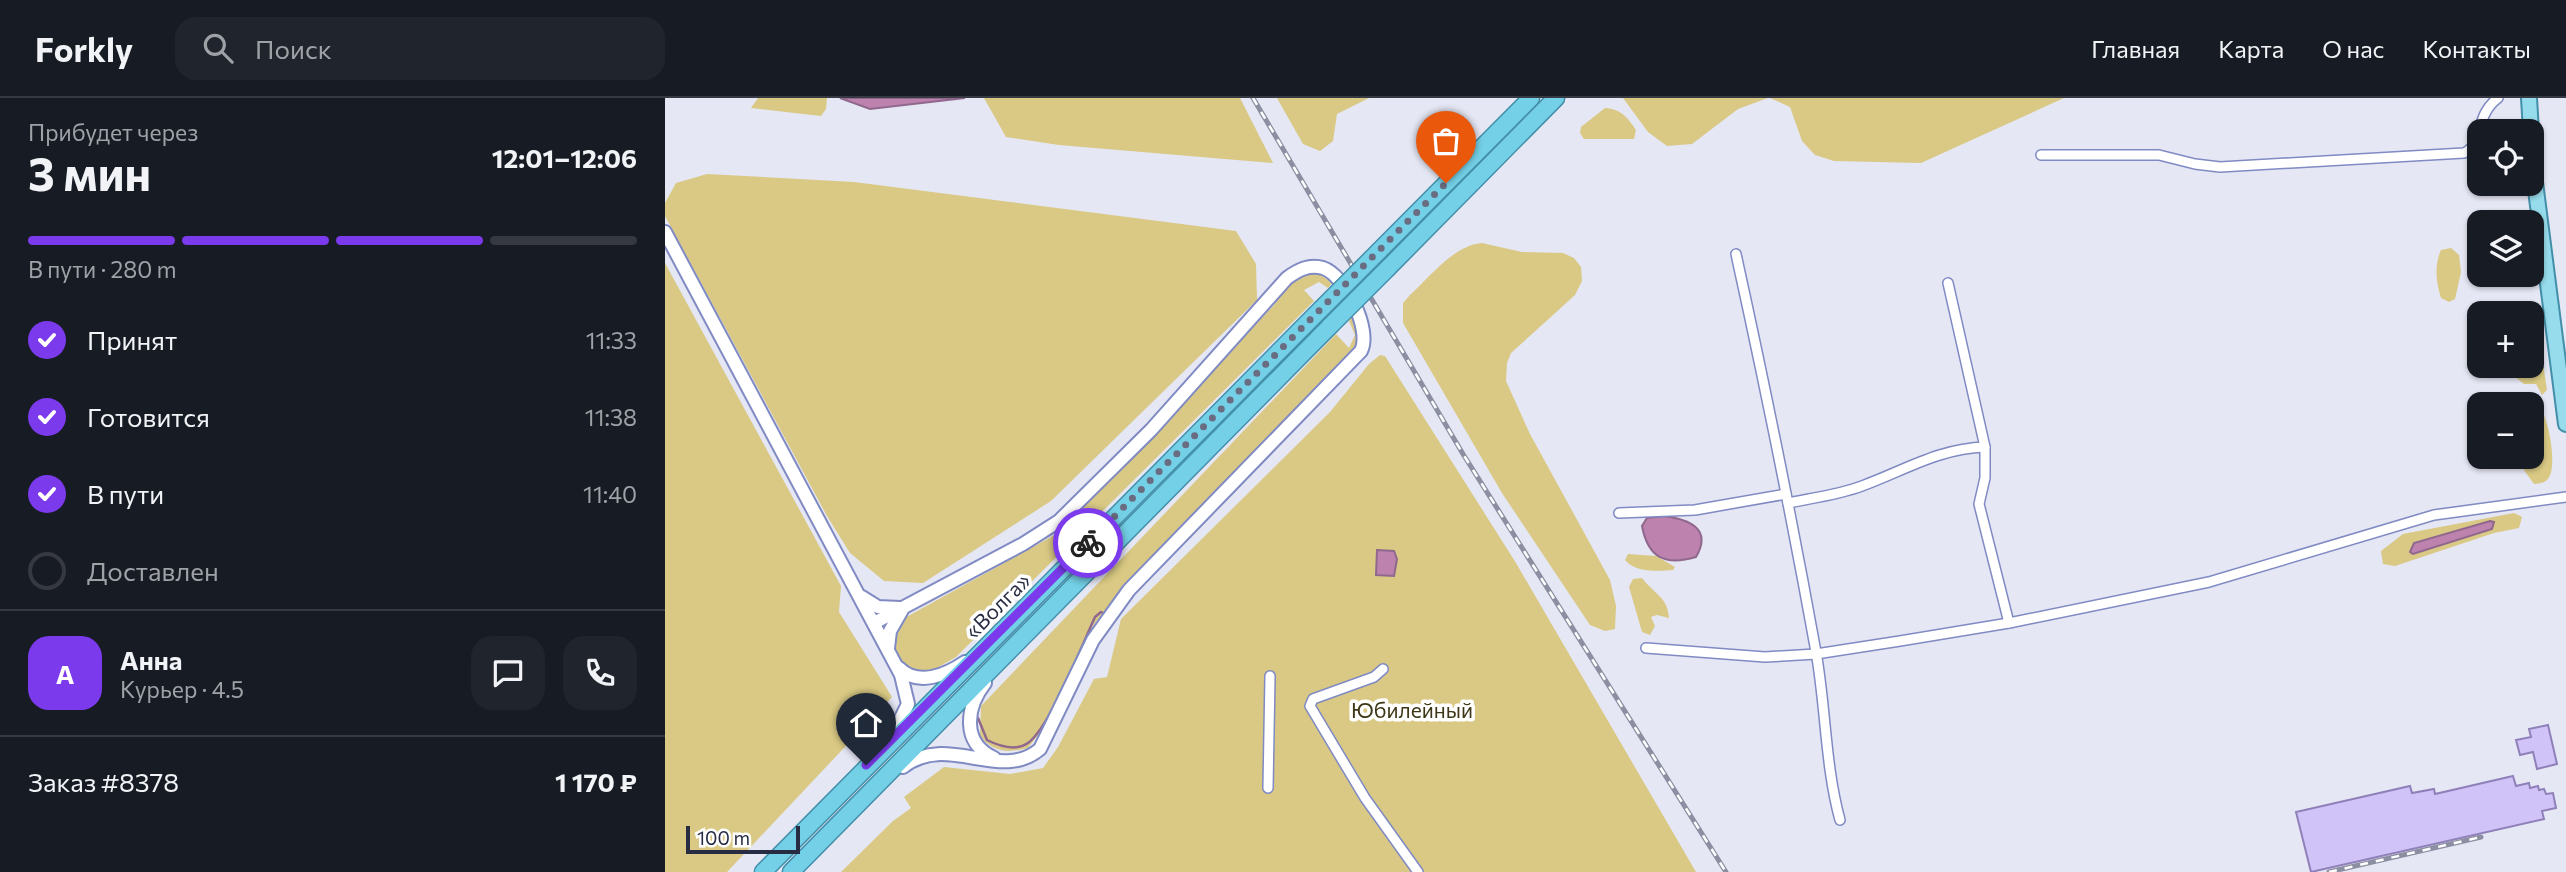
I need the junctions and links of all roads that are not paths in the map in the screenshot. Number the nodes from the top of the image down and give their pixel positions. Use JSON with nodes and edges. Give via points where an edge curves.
{"nodes":[{"id":1,"x":1531,"y":98,"type":"edge"},
{"id":2,"x":1556,"y":98,"type":"edge"},
{"id":3,"x":2498,"y":98,"type":"edge"},
{"id":4,"x":2529,"y":98,"type":"edge"},
{"id":5,"x":2530,"y":119,"type":"edge"},
{"id":6,"x":2041,"y":155,"type":"dead end"},
{"id":7,"x":2537,"y":196,"type":"edge"},
{"id":8,"x":665,"y":232,"type":"edge"},
{"id":9,"x":1736,"y":254,"type":"dead end"},
{"id":10,"x":1948,"y":282,"type":"dead end"},
{"id":11,"x":2566,"y":424,"type":"edge"},
{"id":12,"x":1985,"y":447,"type":"junction"},
{"id":13,"x":2566,"y":496,"type":"edge"},
{"id":14,"x":1787,"y":499,"type":"junction"},
{"id":15,"x":1619,"y":513,"type":"dead end"},
{"id":16,"x":858,"y":592,"type":"junction"},
{"id":17,"x":907,"y":606,"type":"junction"},
{"id":18,"x":874,"y":623,"type":"junction"},
{"id":19,"x":2009,"y":623,"type":"junction"},
{"id":20,"x":1025,"y":633,"type":"junction"},
{"id":21,"x":985,"y":647,"type":"junction"},
{"id":22,"x":1646,"y":648,"type":"dead end"},
{"id":23,"x":889,"y":651,"type":"junction"},
{"id":24,"x":1816,"y":654,"type":"junction"},
{"id":25,"x":897,"y":666,"type":"junction"},
{"id":26,"x":1383,"y":669,"type":"dead end"},
{"id":27,"x":1270,"y":676,"type":"dead end"},
{"id":28,"x":883,"y":749,"type":"junction"},
{"id":29,"x":1001,"y":761,"type":"junction"},
{"id":30,"x":1268,"y":788,"type":"dead end"},
{"id":31,"x":852,"y":809,"type":"junction"},
{"id":32,"x":1840,"y":820,"type":"dead end"},
{"id":33,"x":763,"y":872,"type":"edge"},
{"id":34,"x":791,"y":872,"type":"edge"},
{"id":35,"x":1418,"y":872,"type":"edge"}],
"edges":[{"from":1,"to":21,"type":"highway","name":"«Волга»","bridge":true},
{"from":2,"to":20,"type":"highway","name":"«Волга»","bridge":true},
{"from":3,"to":6,"type":"street","via":[[2486,107],[2475,143],[2464,153],[2220,167],[2159,155]]},
{"from":4,"to":5,"type":"main road"},
{"from":7,"to":11,"type":"main road"},
{"from":8,"to":16,"type":"main road"},
{"from":9,"to":14,"type":"street"},
{"from":10,"to":12,"type":"street"},
{"from":12,"to":14,"type":"street","via":[[1943,454],[1863,486]]},
{"from":12,"to":19,"type":"street","via":[[1979,504]]},
{"from":13,"to":19,"type":"street","via":[[2434,515],[2209,582]]},
{"from":14,"to":15,"type":"street"},
{"from":14,"to":24,"type":"street"},
{"from":16,"to":17,"type":"main road","via":[[878,607]]},
{"from":16,"to":18,"type":"main road"},
{"from":17,"to":18,"type":"main road"},
{"from":17,"to":23,"type":"main road","via":[[893,621]]},
{"from":17,"to":29,"type":"main road","via":[[1059,521],[1151,430],[1287,278],[1315,267],[1328,270],[1338,280],[1365,329],[1361,351],[1129,590],[1093,640],[1040,749],[1022,760]]},
{"from":18,"to":23,"type":"main road"},
{"from":19,"to":24,"type":"street"},
{"from":20,"to":29,"type":"main road","via":[[970,708],[973,737],[983,752]]},
{"from":20,"to":31,"type":"highway","name":"«Волга»"},
{"from":21,"to":25,"type":"main road","via":[[955,668],[929,678],[910,676]]},
{"from":21,"to":28,"type":"highway","name":"«Волга»"},
{"from":22,"to":24,"type":"street","via":[[1727,656]]},
{"from":23,"to":25,"type":"main road"},
{"from":24,"to":32,"type":"street","via":[[1831,783]]},
{"from":25,"to":28,"type":"main road","via":[[908,704]]},
{"from":26,"to":35,"type":"street","via":[[1374,677],[1314,699],[1310,706],[1365,797]]},
{"from":27,"to":30,"type":"street"},
{"from":28,"to":33,"type":"highway","name":"«Волга»"},
{"from":29,"to":31,"type":"main road","via":[[943,753],[917,756]]},
{"from":31,"to":34,"type":"highway","name":"«Волга»"}]}
